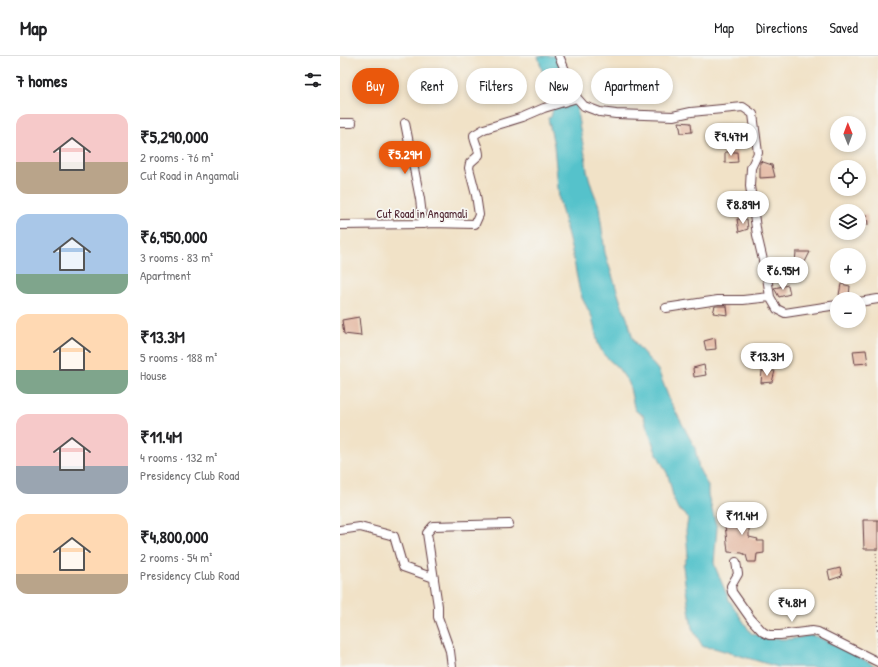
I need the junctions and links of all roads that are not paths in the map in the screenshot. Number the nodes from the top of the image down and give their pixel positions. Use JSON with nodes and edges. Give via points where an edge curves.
{"nodes":[{"id":1,"x":560,"y":56,"type":"edge"},
{"id":2,"x":565,"y":68,"type":"edge"},
{"id":3,"x":557,"y":104,"type":"edge"},
{"id":4,"x":582,"y":104,"type":"edge"},
{"id":5,"x":340,"y":123,"type":"edge"},
{"id":6,"x":352,"y":123,"type":"dead end"},
{"id":7,"x":405,"y":124,"type":"dead end"},
{"id":8,"x":423,"y":224,"type":"junction"},
{"id":9,"x":340,"y":225,"type":"edge"},
{"id":10,"x":770,"y":297,"type":"junction"},
{"id":11,"x":878,"y":299,"type":"edge"},
{"id":12,"x":866,"y":301,"type":"edge"},
{"id":13,"x":830,"y":306,"type":"edge"},
{"id":14,"x":666,"y":308,"type":"dead end"},
{"id":15,"x":509,"y":524,"type":"dead end"},
{"id":16,"x":340,"y":530,"type":"edge"},
{"id":17,"x":736,"y":562,"type":"dead end"},
{"id":18,"x":434,"y":578,"type":"junction"},
{"id":19,"x":878,"y":662,"type":"edge"},
{"id":20,"x":452,"y":667,"type":"edge"}],
"edges":[{"from":1,"to":2,"type":"street"},
{"from":3,"to":8,"type":"street","name":"Cut Road in Angamali","via":[[484,129],[474,135],[479,154],[470,163],[469,168],[479,215],[475,224]]},
{"from":4,"to":10,"type":"street","via":[[600,112],[616,114],[673,116],[743,107],[753,114],[758,153],[751,168],[750,186]]},
{"from":5,"to":6,"type":"street"},
{"from":7,"to":8,"type":"street"},
{"from":8,"to":9,"type":"street","name":"Cut Road in Angamali"},
{"from":10,"to":13,"type":"street","via":[[777,309],[785,313]]},
{"from":10,"to":14,"type":"street","via":[[718,300]]},
{"from":11,"to":12,"type":"street"},
{"from":15,"to":18,"type":"street","via":[[433,526],[427,533]]},
{"from":16,"to":18,"type":"street","via":[[360,527],[394,536],[403,567]]},
{"from":17,"to":19,"type":"street","via":[[738,574],[731,586],[732,592],[763,632],[780,635],[818,632]]},
{"from":18,"to":20,"type":"street","via":[[438,617],[450,652]]}]}
